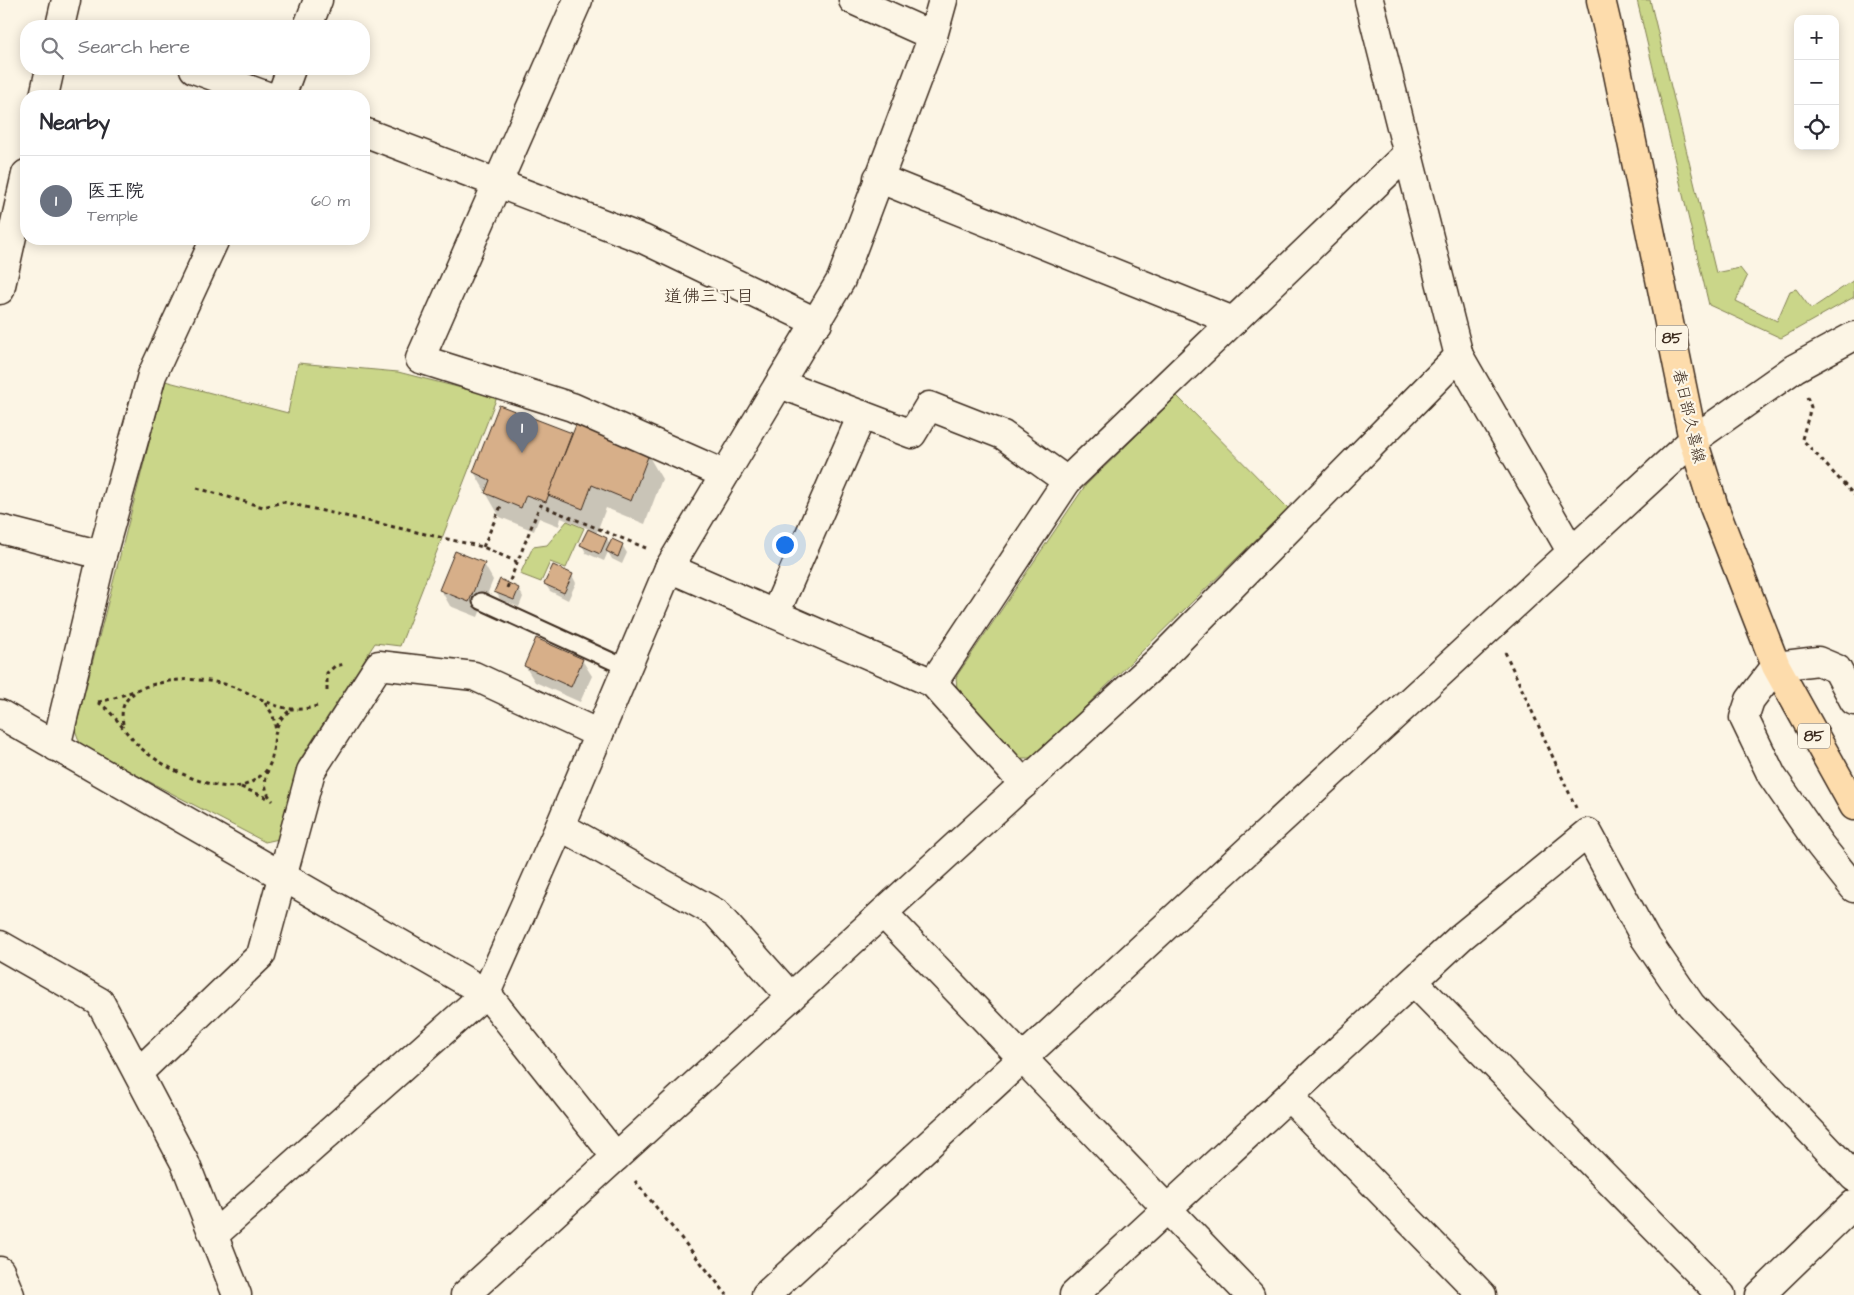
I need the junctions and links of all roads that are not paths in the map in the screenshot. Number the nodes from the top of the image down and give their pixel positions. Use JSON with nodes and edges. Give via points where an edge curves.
{"nodes":[{"id":1,"x":318,"y":0,"type":"edge"},
{"id":2,"x":578,"y":0,"type":"edge"},
{"id":3,"x":853,"y":0,"type":"edge"},
{"id":4,"x":943,"y":0,"type":"edge"},
{"id":5,"x":1369,"y":0,"type":"edge"},
{"id":6,"x":1601,"y":0,"type":"edge"},
{"id":7,"x":310,"y":20,"type":"edge"},
{"id":8,"x":933,"y":36,"type":"junction"},
{"id":9,"x":49,"y":75,"type":"edge"},
{"id":10,"x":210,"y":75,"type":"edge"},
{"id":11,"x":289,"y":75,"type":"edge"},
{"id":12,"x":45,"y":90,"type":"edge"},
{"id":13,"x":250,"y":90,"type":"edge"},
{"id":14,"x":283,"y":90,"type":"edge"},
{"id":15,"x":370,"y":134,"type":"edge"},
{"id":16,"x":1407,"y":154,"type":"junction"},
{"id":17,"x":878,"y":178,"type":"junction"},
{"id":18,"x":497,"y":182,"type":"junction"},
{"id":19,"x":20,"y":201,"type":"edge"},
{"id":20,"x":212,"y":245,"type":"edge"},
{"id":21,"x":0,"y":290,"type":"edge"},
{"id":22,"x":1233,"y":321,"type":"junction"},
{"id":23,"x":818,"y":322,"type":"junction"},
{"id":24,"x":1854,"y":336,"type":"edge"},
{"id":25,"x":1459,"y":356,"type":"junction"},
{"id":26,"x":780,"y":384,"type":"junction"},
{"id":27,"x":862,"y":415,"type":"junction"},
{"id":28,"x":1693,"y":440,"type":"junction"},
{"id":29,"x":724,"y":474,"type":"junction"},
{"id":30,"x":1067,"y":481,"type":"junction"},
{"id":31,"x":0,"y":529,"type":"edge"},
{"id":32,"x":1571,"y":551,"type":"junction"},
{"id":33,"x":102,"y":554,"type":"junction"},
{"id":34,"x":672,"y":564,"type":"junction"},
{"id":35,"x":481,"y":601,"type":"dead end"},
{"id":36,"x":775,"y":614,"type":"junction"},
{"id":37,"x":1776,"y":666,"type":"junction"},
{"id":38,"x":627,"y":668,"type":"junction"},
{"id":39,"x":933,"y":682,"type":"junction"},
{"id":40,"x":1854,"y":701,"type":"edge"},
{"id":41,"x":0,"y":714,"type":"edge"},
{"id":42,"x":599,"y":734,"type":"junction"},
{"id":43,"x":56,"y":747,"type":"junction"},
{"id":44,"x":1024,"y":784,"type":"junction"},
{"id":45,"x":1854,"y":806,"type":"edge"},
{"id":46,"x":560,"y":826,"type":"junction"},
{"id":47,"x":283,"y":876,"type":"junction"},
{"id":48,"x":1854,"y":888,"type":"edge"},
{"id":49,"x":883,"y":913,"type":"junction"},
{"id":50,"x":0,"y":944,"type":"edge"},
{"id":51,"x":1414,"y":982,"type":"junction"},
{"id":52,"x":486,"y":993,"type":"junction"},
{"id":53,"x":791,"y":997,"type":"junction"},
{"id":54,"x":1023,"y":1058,"type":"junction"},
{"id":55,"x":138,"y":1073,"type":"junction"},
{"id":56,"x":1289,"y":1097,"type":"junction"},
{"id":57,"x":616,"y":1157,"type":"junction"},
{"id":58,"x":1854,"y":1177,"type":"edge"},
{"id":59,"x":1854,"y":1204,"type":"edge"},
{"id":60,"x":1166,"y":1210,"type":"junction"},
{"id":61,"x":214,"y":1235,"type":"junction"},
{"id":62,"x":0,"y":1271,"type":"edge"},
{"id":63,"x":10,"y":1295,"type":"edge"},
{"id":64,"x":237,"y":1295,"type":"edge"},
{"id":65,"x":465,"y":1295,"type":"edge"},
{"id":66,"x":766,"y":1295,"type":"edge"},
{"id":67,"x":1074,"y":1295,"type":"edge"},
{"id":68,"x":1250,"y":1295,"type":"edge"},
{"id":69,"x":1482,"y":1295,"type":"edge"},
{"id":70,"x":1721,"y":1295,"type":"edge"},
{"id":71,"x":1760,"y":1295,"type":"edge"}],
"edges":[{"from":1,"to":7,"type":"street"},
{"from":2,"to":18,"type":"street"},
{"from":3,"to":8,"type":"street"},
{"from":4,"to":8,"type":"street"},
{"from":5,"to":16,"type":"street"},
{"from":6,"to":28,"type":"main road","name":"春日部久喜線","number":"85"},
{"from":8,"to":17,"type":"street"},
{"from":9,"to":12,"type":"street"},
{"from":10,"to":13,"type":"street"},
{"from":11,"to":14,"type":"street"},
{"from":15,"to":18,"type":"street"},
{"from":16,"to":22,"type":"street"},
{"from":16,"to":25,"type":"street"},
{"from":17,"to":22,"type":"street"},
{"from":17,"to":23,"type":"street","via":[[841,280]]},
{"from":18,"to":23,"type":"street","via":[[642,239]]},
{"from":18,"to":29,"type":"street","via":[[420,359],[572,407]]},
{"from":19,"to":21,"type":"street"},
{"from":20,"to":33,"type":"street","via":[[152,375]]},
{"from":22,"to":30,"type":"street"},
{"from":23,"to":26,"type":"street"},
{"from":24,"to":28,"type":"street","via":[[1795,368]]},
{"from":25,"to":32,"type":"street"},
{"from":25,"to":44,"type":"street","via":[[1157,662]]},
{"from":26,"to":27,"type":"street"},
{"from":26,"to":29,"type":"street"},
{"from":27,"to":30,"type":"street","via":[[912,434],[928,406],[1003,436]]},
{"from":27,"to":36,"type":"street"},
{"from":28,"to":32,"type":"street"},
{"from":28,"to":37,"type":"main road","name":"春日部久喜線","number":"85","via":[[1714,507]]},
{"from":29,"to":34,"type":"street"},
{"from":30,"to":39,"type":"street"},
{"from":31,"to":33,"type":"street"},
{"from":32,"to":54,"type":"street"},
{"from":33,"to":43,"type":"street"},
{"from":34,"to":36,"type":"street"},
{"from":34,"to":38,"type":"street"},
{"from":35,"to":38,"type":"lane"},
{"from":36,"to":39,"type":"street"},
{"from":37,"to":40,"type":"street","via":[[1818,661],[1837,669]]},
{"from":37,"to":45,"type":"main road","name":"春日部久喜線","number":"85"},
{"from":37,"to":48,"type":"street","via":[[1750,700],[1744,718],[1772,776]]},
{"from":38,"to":42,"type":"street"},
{"from":39,"to":44,"type":"street"},
{"from":41,"to":43,"type":"street"},
{"from":42,"to":46,"type":"street"},
{"from":42,"to":47,"type":"street","via":[[474,676],[379,665],[311,771]]},
{"from":43,"to":47,"type":"street"},
{"from":44,"to":49,"type":"street"},
{"from":46,"to":52,"type":"street"},
{"from":46,"to":53,"type":"street","via":[[716,913]]},
{"from":47,"to":52,"type":"street"},
{"from":47,"to":55,"type":"street","via":[[261,955]]},
{"from":49,"to":53,"type":"street"},
{"from":49,"to":54,"type":"street"},
{"from":50,"to":55,"type":"street","via":[[100,1002]]},
{"from":51,"to":56,"type":"street"},
{"from":51,"to":58,"type":"street","via":[[1462,937],[1588,833],[1645,938],[1691,1006]]},
{"from":51,"to":70,"type":"street"},
{"from":52,"to":57,"type":"street"},
{"from":52,"to":61,"type":"street"},
{"from":53,"to":57,"type":"street"},
{"from":54,"to":60,"type":"street"},
{"from":54,"to":66,"type":"street"},
{"from":55,"to":61,"type":"street","via":[[185,1163]]},
{"from":56,"to":60,"type":"street"},
{"from":56,"to":69,"type":"street"},
{"from":57,"to":65,"type":"street"},
{"from":59,"to":71,"type":"street"},
{"from":60,"to":67,"type":"street"},
{"from":60,"to":68,"type":"street"},
{"from":61,"to":64,"type":"street"},
{"from":62,"to":63,"type":"street"}]}
